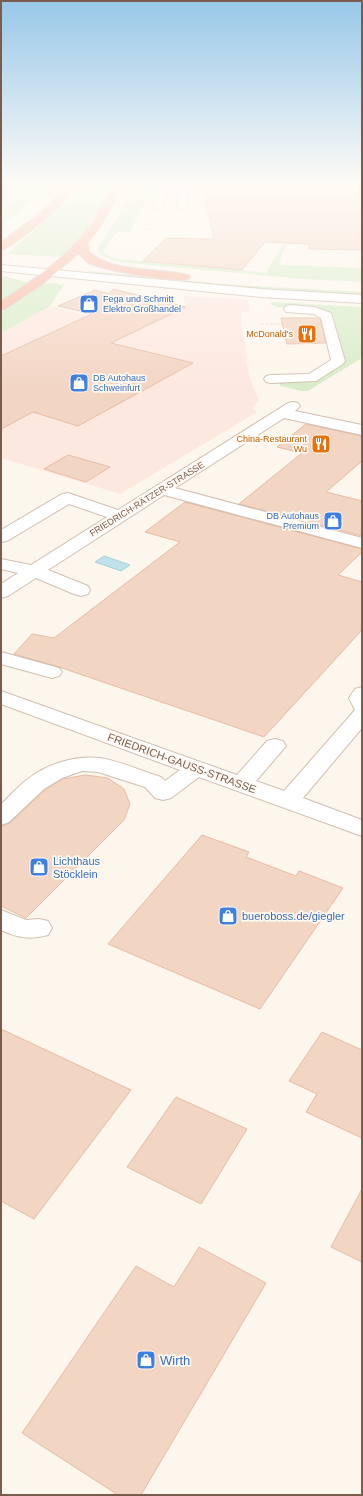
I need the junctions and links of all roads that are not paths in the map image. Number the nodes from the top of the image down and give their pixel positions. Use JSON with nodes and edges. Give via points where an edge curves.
{"nodes":[{"id":1,"x":71,"y":253,"type":"edge"},
{"id":2,"x":85,"y":253,"type":"edge"},
{"id":3,"x":3,"y":263,"type":"edge"},
{"id":4,"x":54,"y":269,"type":"junction"},
{"id":5,"x":184,"y":277,"type":"junction"},
{"id":6,"x":362,"y":290,"type":"edge"},
{"id":7,"x":362,"y":299,"type":"edge"},
{"id":8,"x":1,"y":306,"type":"edge"},
{"id":9,"x":278,"y":308,"type":"dead end"},
{"id":10,"x":271,"y":379,"type":"dead end"},
{"id":11,"x":362,"y":430,"type":"edge"},
{"id":12,"x":162,"y":490,"type":"junction"},
{"id":13,"x":120,"y":516,"type":"junction"},
{"id":14,"x":1,"y":537,"type":"edge"},
{"id":15,"x":362,"y":543,"type":"edge"},
{"id":16,"x":1,"y":564,"type":"edge"},
{"id":17,"x":35,"y":571,"type":"junction"},
{"id":18,"x":81,"y":590,"type":"dead end"},
{"id":19,"x":1,"y":592,"type":"edge"},
{"id":20,"x":1,"y":649,"type":"edge"},
{"id":21,"x":52,"y":672,"type":"dead end"},
{"id":22,"x":362,"y":692,"type":"edge"},
{"id":23,"x":1,"y":697,"type":"edge"},
{"id":24,"x":362,"y":706,"type":"edge"},
{"id":25,"x":362,"y":715,"type":"edge"},
{"id":26,"x":275,"y":746,"type":"dead end"},
{"id":27,"x":197,"y":768,"type":"junction"},
{"id":28,"x":241,"y":784,"type":"junction"},
{"id":29,"x":288,"y":801,"type":"junction"},
{"id":30,"x":1,"y":817,"type":"edge"},
{"id":31,"x":362,"y":828,"type":"edge"},
{"id":32,"x":1,"y":920,"type":"edge"},
{"id":33,"x":39,"y":928,"type":"dead end"}],
"edges":[{"from":1,"to":4,"type":"highway"},
{"from":2,"to":5,"type":"highway","via":[[92,260],[118,268]]},
{"from":3,"to":4,"type":"street"},
{"from":4,"to":5,"type":"street"},
{"from":4,"to":7,"type":"street","via":[[260,294]]},
{"from":4,"to":8,"type":"highway"},
{"from":5,"to":6,"type":"street"},
{"from":9,"to":10,"type":"street","via":[[325,314],[338,361],[311,378]]},
{"from":11,"to":12,"type":"street","name":"FRIEDRICH-RÄTZER-STRASSE","via":[[288,409]]},
{"from":12,"to":13,"type":"street","name":"FRIEDRICH-RÄTZER-STRASSE"},
{"from":12,"to":15,"type":"street"},
{"from":13,"to":14,"type":"street","via":[[68,498]]},
{"from":13,"to":17,"type":"street","name":"FRIEDRICH-RÄTZER-STRASSE"},
{"from":16,"to":17,"type":"street"},
{"from":17,"to":18,"type":"street"},
{"from":17,"to":19,"type":"street","name":"FRIEDRICH-RÄTZER-STRASSE"},
{"from":20,"to":21,"type":"street"},
{"from":22,"to":24,"type":"street","via":[[359,698]]},
{"from":23,"to":27,"type":"street","name":"FRIEDRICH-GAUSS-STRASSE"},
{"from":25,"to":29,"type":"street"},
{"from":26,"to":28,"type":"street"},
{"from":27,"to":28,"type":"street","name":"FRIEDRICH-GAUSS-STRASSE"},
{"from":27,"to":30,"type":"street","via":[[163,793],[153,782],[100,765],[80,764],[54,773],[36,784]]},
{"from":28,"to":29,"type":"street","name":"FRIEDRICH-GAUSS-STRASSE"},
{"from":29,"to":31,"type":"street","name":"FRIEDRICH-GAUSS-STRASSE"},
{"from":32,"to":33,"type":"street","via":[[23,929]]}]}
